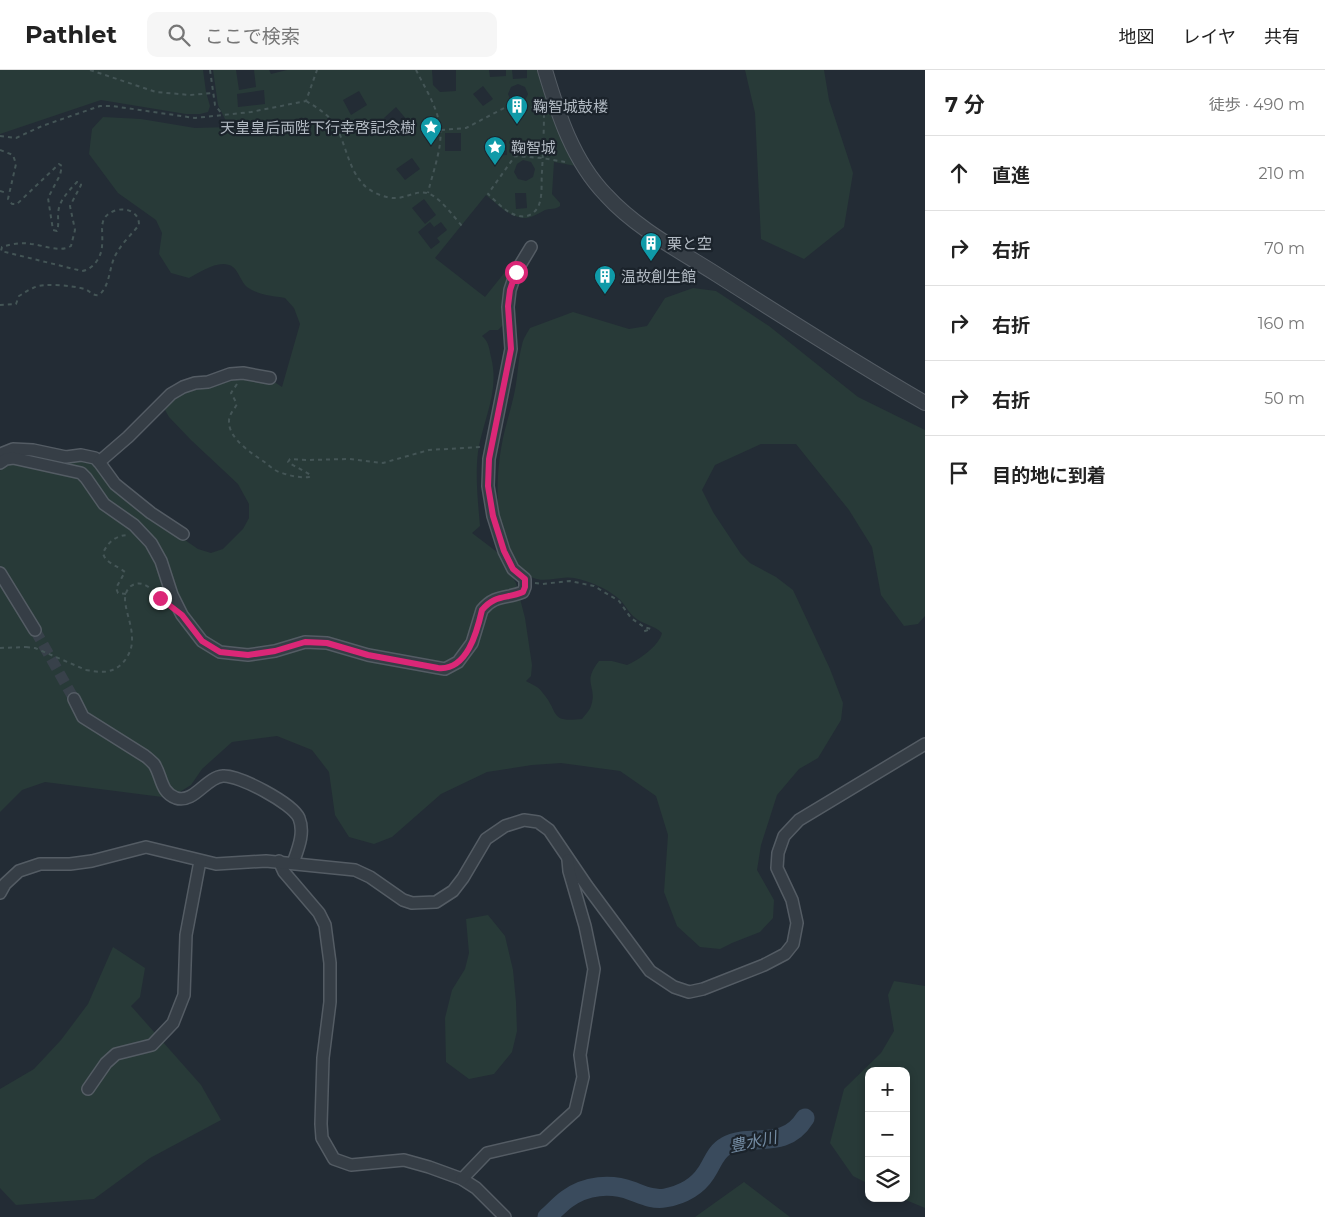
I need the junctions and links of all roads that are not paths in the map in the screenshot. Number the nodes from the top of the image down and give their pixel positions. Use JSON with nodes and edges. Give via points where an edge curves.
{"nodes":[{"id":1,"x":545,"y":70,"type":"edge"},
{"id":2,"x":531,"y":247,"type":"dead end"},
{"id":3,"x":270,"y":378,"type":"dead end"},
{"id":4,"x":925,"y":403,"type":"edge"},
{"id":5,"x":0,"y":462,"type":"edge"},
{"id":6,"x":99,"y":462,"type":"junction"},
{"id":7,"x":183,"y":534,"type":"dead end"},
{"id":8,"x":0,"y":573,"type":"edge"},
{"id":9,"x":35,"y":630,"type":"tunnel mouth"},
{"id":10,"x":74,"y":699,"type":"tunnel mouth"},
{"id":11,"x":925,"y":744,"type":"edge"},
{"id":12,"x":568,"y":858,"type":"junction"},
{"id":13,"x":200,"y":861,"type":"junction"},
{"id":14,"x":279,"y":861,"type":"junction"},
{"id":15,"x":293,"y":863,"type":"junction"},
{"id":16,"x":0,"y":893,"type":"edge"},
{"id":17,"x":88,"y":1088,"type":"dead end"},
{"id":18,"x":462,"y":1179,"type":"junction"},
{"id":19,"x":505,"y":1217,"type":"edge"}],
"edges":[{"from":1,"to":4,"type":"street","via":[[568,136],[605,195],[647,229],[826,345]]},
{"from":2,"to":5,"type":"street","via":[[516,272],[510,290],[511,349],[489,459],[488,486],[504,551],[513,569],[525,579],[523,592],[491,600],[482,610],[472,643],[458,662],[445,669],[368,655],[327,643],[305,642],[248,655],[220,652],[192,630],[175,602],[161,561],[150,542],[134,525],[104,504],[81,473],[13,458]]},
{"from":3,"to":6,"type":"street","via":[[230,374],[183,387],[171,394]]},
{"from":5,"to":6,"type":"street","via":[[2,453],[13,449],[66,456],[81,454]]},
{"from":6,"to":7,"type":"street","via":[[115,484]]},
{"from":8,"to":9,"type":"street"},
{"from":10,"to":15,"type":"street","via":[[84,717],[154,764],[164,790],[170,795],[182,799],[214,778],[224,776],[248,784],[289,807],[302,828]]},
{"from":11,"to":12,"type":"street","via":[[799,820],[784,836],[777,868],[792,900],[797,924],[792,944],[784,954],[770,962],[703,989],[689,992],[674,987],[650,971]]},
{"from":12,"to":15,"type":"street","via":[[549,830],[538,822],[524,820],[505,826],[486,839],[453,891],[436,902],[424,903],[403,900],[355,870]]},
{"from":12,"to":18,"type":"street","via":[[594,969],[580,1054],[583,1077],[575,1111],[543,1140],[487,1153]]},
{"from":13,"to":14,"type":"street","via":[[216,864]]},
{"from":13,"to":16,"type":"street","via":[[146,847],[137,848],[92,861],[40,864],[19,871]]},
{"from":13,"to":17,"type":"street","via":[[186,935],[184,995],[173,1023],[152,1045],[116,1054]]},
{"from":14,"to":15,"type":"street"},
{"from":14,"to":18,"type":"street","via":[[325,925],[330,963],[330,1002],[323,1058],[321,1124],[322,1138],[334,1159],[351,1165],[404,1160]]},
{"from":18,"to":19,"type":"street","via":[[476,1188]]}]}
